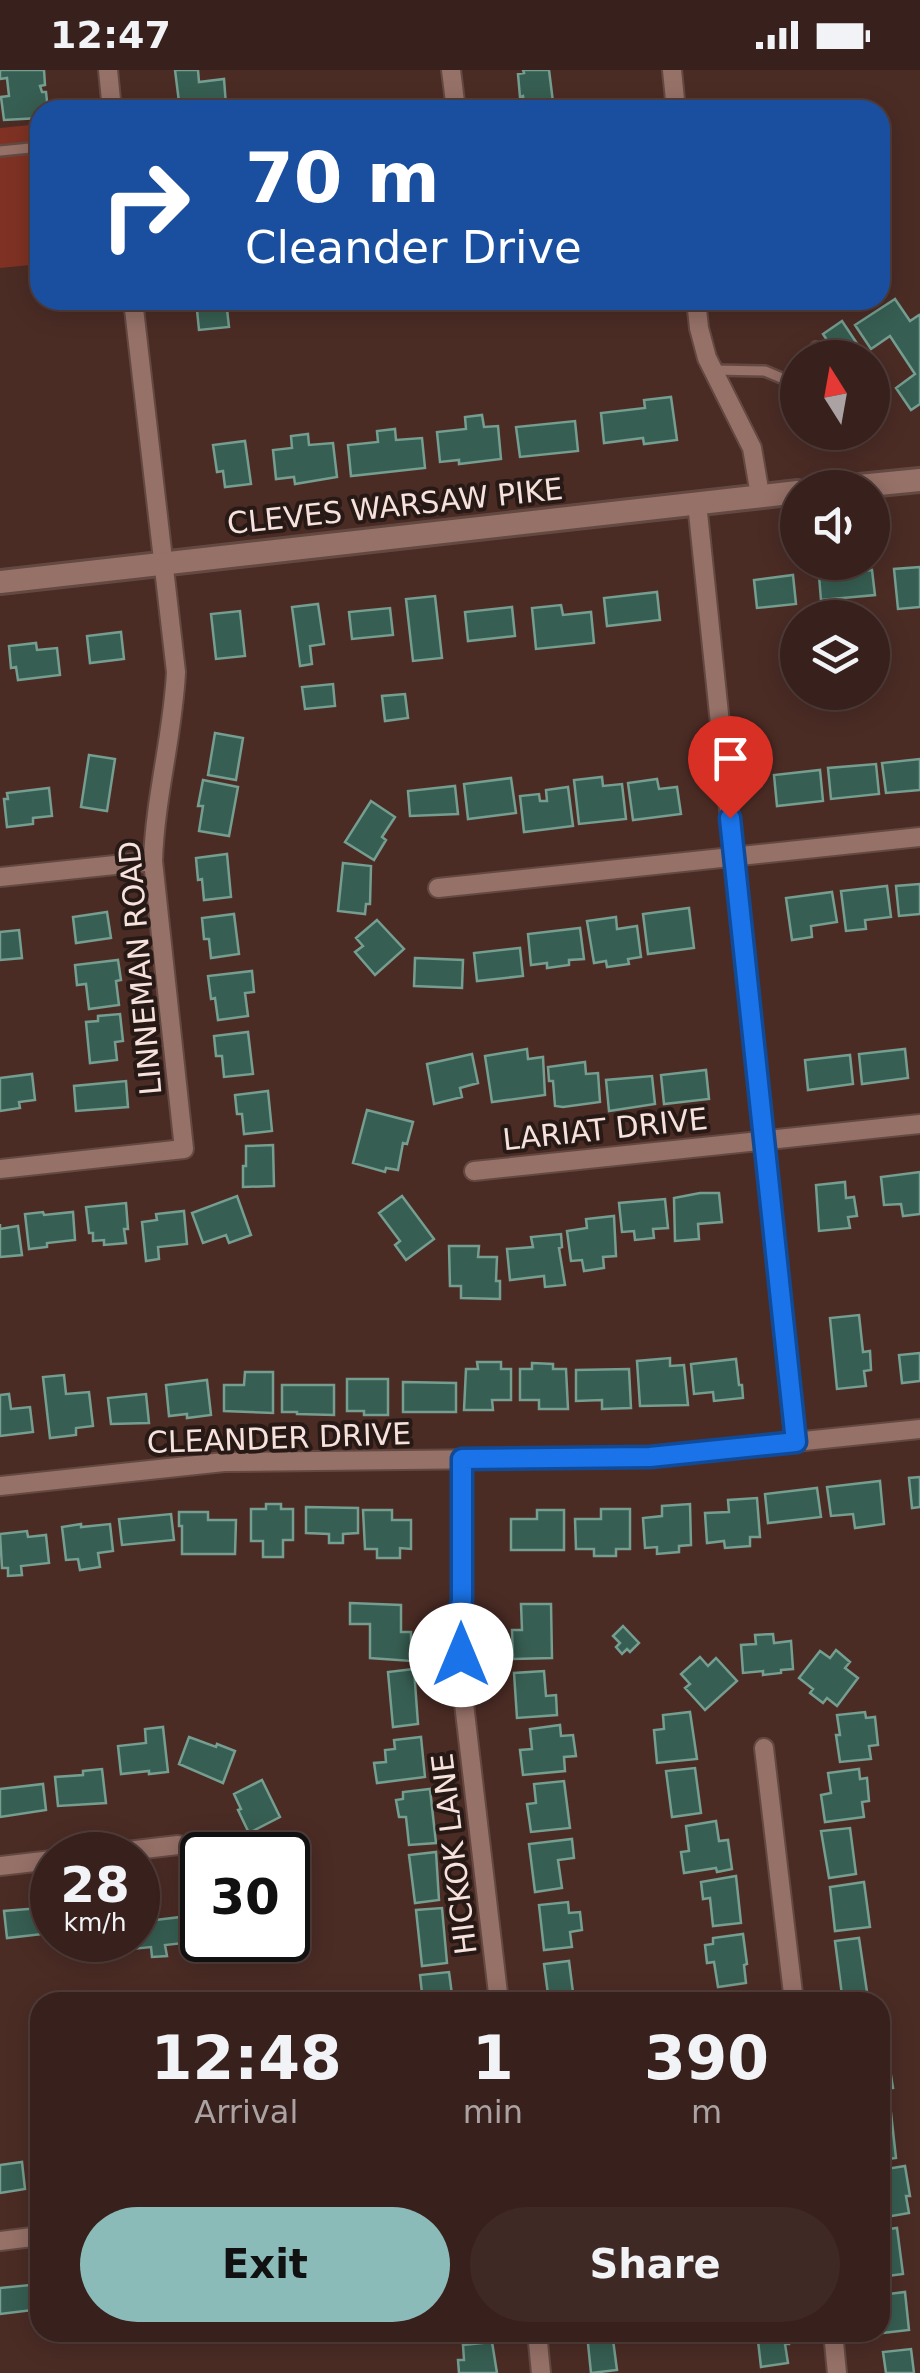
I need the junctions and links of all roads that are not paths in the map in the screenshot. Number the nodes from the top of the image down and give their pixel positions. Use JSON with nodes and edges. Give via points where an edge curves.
{"nodes":[{"id":1,"x":108,"y":70,"type":"edge"},
{"id":2,"x":452,"y":70,"type":"edge"},
{"id":3,"x":672,"y":70,"type":"edge"},
{"id":4,"x":111,"y":100,"type":"edge"},
{"id":5,"x":455,"y":100,"type":"edge"},
{"id":6,"x":675,"y":100,"type":"edge"},
{"id":7,"x":30,"y":148,"type":"edge"},
{"id":8,"x":0,"y":151,"type":"edge"},
{"id":9,"x":134,"y":310,"type":"edge"},
{"id":10,"x":697,"y":310,"type":"edge"},
{"id":11,"x":714,"y":370,"type":"junction"},
{"id":12,"x":780,"y":378,"type":"edge"},
{"id":13,"x":920,"y":480,"type":"edge"},
{"id":14,"x":890,"y":483,"type":"edge"},
{"id":15,"x":780,"y":493,"type":"edge"},
{"id":16,"x":760,"y":495,"type":"junction"},
{"id":17,"x":697,"y":503,"type":"junction"},
{"id":18,"x":164,"y":562,"type":"junction"},
{"id":19,"x":0,"y":582,"type":"edge"},
{"id":20,"x":920,"y":837,"type":"edge"},
{"id":21,"x":734,"y":857,"type":"junction"},
{"id":22,"x":153,"y":861,"type":"junction"},
{"id":23,"x":0,"y":877,"type":"edge"},
{"id":24,"x":438,"y":888,"type":"dead end"},
{"id":25,"x":920,"y":1124,"type":"edge"},
{"id":26,"x":764,"y":1140,"type":"junction"},
{"id":27,"x":0,"y":1169,"type":"edge"},
{"id":28,"x":474,"y":1171,"type":"dead end"},
{"id":29,"x":920,"y":1430,"type":"edge"},
{"id":30,"x":796,"y":1442,"type":"junction"},
{"id":31,"x":462,"y":1459,"type":"junction"},
{"id":32,"x":0,"y":1486,"type":"edge"},
{"id":33,"x":764,"y":1748,"type":"dead end"},
{"id":34,"x":178,"y":1845,"type":"dead end"},
{"id":35,"x":160,"y":1847,"type":"edge"},
{"id":36,"x":30,"y":1863,"type":"edge"},
{"id":37,"x":0,"y":1866,"type":"edge"},
{"id":38,"x":497,"y":1992,"type":"edge"},
{"id":39,"x":793,"y":1992,"type":"edge"},
{"id":40,"x":30,"y":2237,"type":"edge"},
{"id":41,"x":0,"y":2241,"type":"edge"},
{"id":42,"x":537,"y":2342,"type":"edge"},
{"id":43,"x":833,"y":2342,"type":"edge"},
{"id":44,"x":542,"y":2373,"type":"edge"},
{"id":45,"x":838,"y":2373,"type":"edge"}],
"edges":[{"from":1,"to":4,"type":"street"},
{"from":2,"to":5,"type":"street"},
{"from":3,"to":6,"type":"street"},
{"from":7,"to":8,"type":"lane"},
{"from":9,"to":18,"type":"street","name":"LINNEMAN ROAD"},
{"from":10,"to":11,"type":"street"},
{"from":11,"to":12,"type":"lane"},
{"from":11,"to":16,"type":"street","via":[[752,448]]},
{"from":13,"to":14,"type":"street"},
{"from":15,"to":16,"type":"street","name":"CLEVES WARSAW PIKE"},
{"from":16,"to":17,"type":"street","name":"CLEVES WARSAW PIKE"},
{"from":17,"to":18,"type":"street","name":"CLEVES WARSAW PIKE"},
{"from":17,"to":21,"type":"street"},
{"from":18,"to":19,"type":"street","name":"CLEVES WARSAW PIKE"},
{"from":18,"to":22,"type":"street","name":"LINNEMAN ROAD","via":[[175,704]]},
{"from":20,"to":21,"type":"street"},
{"from":21,"to":24,"type":"street"},
{"from":21,"to":26,"type":"street"},
{"from":22,"to":23,"type":"street"},
{"from":22,"to":27,"type":"street","name":"LINNEMAN ROAD","via":[[184,1150]]},
{"from":25,"to":26,"type":"street","name":"LARIAT DRIVE"},
{"from":26,"to":28,"type":"street","name":"LARIAT DRIVE"},
{"from":26,"to":30,"type":"street"},
{"from":29,"to":30,"type":"street","name":"CLEANDER DRIVE"},
{"from":30,"to":31,"type":"street","name":"CLEANDER DRIVE","via":[[650,1457]]},
{"from":31,"to":32,"type":"street","name":"CLEANDER DRIVE","via":[[224,1462]]},
{"from":31,"to":38,"type":"street","name":"HICKOK LANE","via":[[462,1694]]},
{"from":33,"to":39,"type":"street"},
{"from":34,"to":35,"type":"street"},
{"from":36,"to":37,"type":"street"},
{"from":40,"to":41,"type":"street"},
{"from":42,"to":44,"type":"street"},
{"from":43,"to":45,"type":"street"}]}
